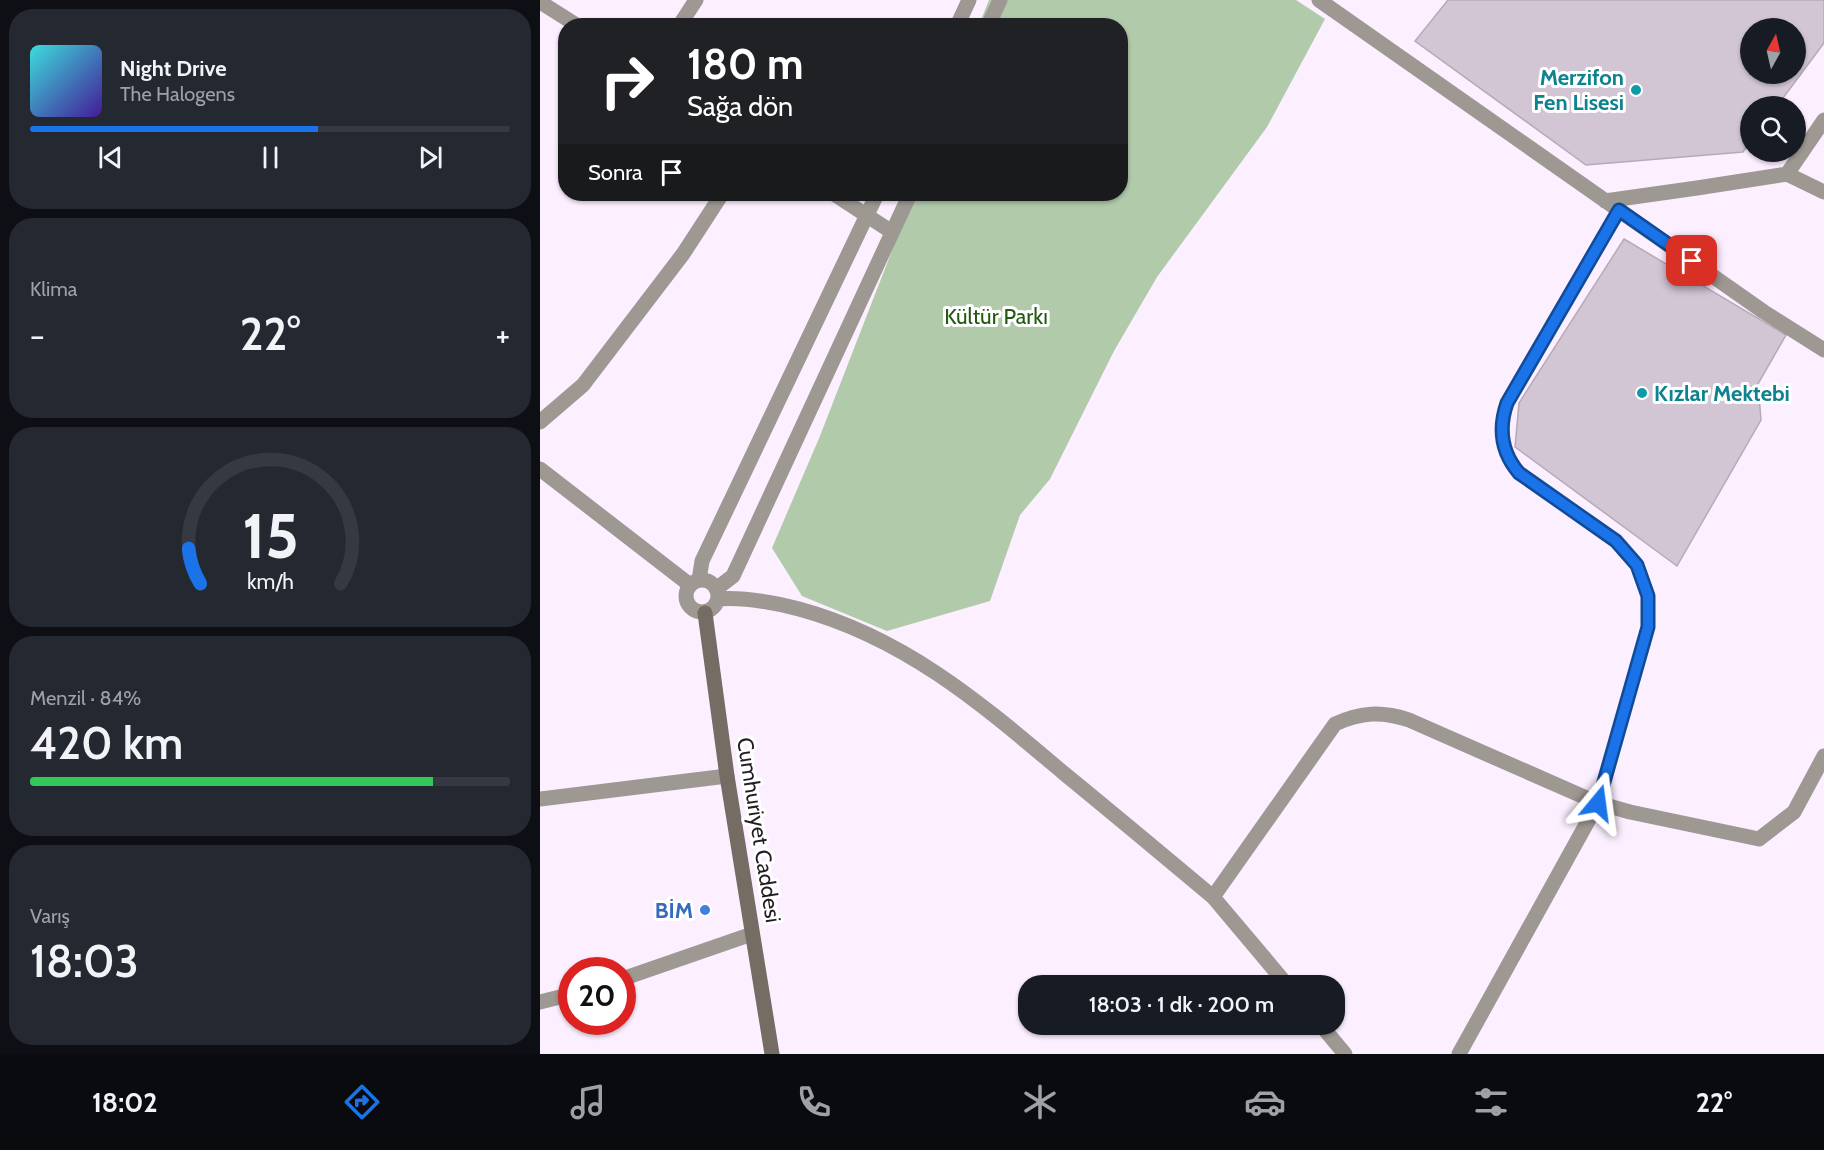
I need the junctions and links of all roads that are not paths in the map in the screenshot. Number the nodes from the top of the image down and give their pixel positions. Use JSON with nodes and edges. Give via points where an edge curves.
{"nodes":[{"id":1,"x":696,"y":0,"type":"edge"},
{"id":2,"x":969,"y":0,"type":"edge"},
{"id":3,"x":1000,"y":0,"type":"edge"},
{"id":4,"x":1319,"y":0,"type":"edge"},
{"id":5,"x":540,"y":2,"type":"edge"},
{"id":6,"x":565,"y":18,"type":"edge"},
{"id":7,"x":684,"y":18,"type":"edge"},
{"id":8,"x":961,"y":18,"type":"edge"},
{"id":9,"x":992,"y":18,"type":"edge"},
{"id":10,"x":1824,"y":120,"type":"edge"},
{"id":11,"x":1787,"y":174,"type":"junction"},
{"id":12,"x":1824,"y":192,"type":"edge"},
{"id":13,"x":717,"y":201,"type":"edge"},
{"id":14,"x":845,"y":201,"type":"edge"},
{"id":15,"x":873,"y":201,"type":"edge"},
{"id":16,"x":907,"y":201,"type":"edge"},
{"id":17,"x":1605,"y":201,"type":"junction"},
{"id":18,"x":1619,"y":210,"type":"junction"},
{"id":19,"x":866,"y":215,"type":"junction"},
{"id":20,"x":892,"y":232,"type":"junction"},
{"id":21,"x":1824,"y":350,"type":"edge"},
{"id":22,"x":540,"y":422,"type":"edge"},
{"id":23,"x":540,"y":470,"type":"edge"},
{"id":24,"x":694,"y":583,"type":"junction"},
{"id":25,"x":717,"y":594,"type":"junction"},
{"id":26,"x":705,"y":613,"type":"junction"},
{"id":27,"x":1824,"y":756,"type":"edge"},
{"id":28,"x":727,"y":776,"type":"junction"},
{"id":29,"x":540,"y":799,"type":"edge"},
{"id":30,"x":1598,"y":803,"type":"junction"},
{"id":31,"x":1213,"y":897,"type":"junction"},
{"id":32,"x":752,"y":934,"type":"junction"},
{"id":33,"x":636,"y":974,"type":"edge"},
{"id":34,"x":1279,"y":975,"type":"edge"},
{"id":35,"x":558,"y":998,"type":"edge"},
{"id":36,"x":540,"y":1002,"type":"edge"},
{"id":37,"x":1329,"y":1035,"type":"edge"},
{"id":38,"x":772,"y":1054,"type":"edge"},
{"id":39,"x":1345,"y":1054,"type":"edge"},
{"id":40,"x":1459,"y":1054,"type":"edge"}],
"edges":[{"from":1,"to":7,"type":"street"},
{"from":2,"to":8,"type":"street"},
{"from":3,"to":9,"type":"street"},
{"from":4,"to":17,"type":"street"},
{"from":5,"to":6,"type":"street"},
{"from":10,"to":11,"type":"street"},
{"from":11,"to":12,"type":"street"},
{"from":11,"to":17,"type":"street"},
{"from":13,"to":22,"type":"street","via":[[683,254],[583,385]]},
{"from":14,"to":19,"type":"street"},
{"from":15,"to":19,"type":"street"},
{"from":16,"to":20,"type":"street"},
{"from":17,"to":18,"type":"street"},
{"from":18,"to":21,"type":"street"},
{"from":18,"to":30,"type":"lane","via":[[1507,403],[1501,430],[1507,455],[1519,473],[1616,541],[1637,565],[1648,596],[1648,627]]},
{"from":19,"to":20,"type":"street"},
{"from":19,"to":24,"type":"street"},
{"from":20,"to":25,"type":"street","via":[[733,576]]},
{"from":23,"to":24,"type":"street"},
{"from":24,"to":25,"type":"street","via":[[709,582]]},
{"from":24,"to":26,"type":"street","via":[[686,594],[688,604]]},
{"from":25,"to":26,"type":"street","via":[[714,608]]},
{"from":25,"to":31,"type":"street","via":[[825,616],[922,662],[980,703]]},
{"from":26,"to":28,"type":"main road","name":"Cumhuriyet Caddesi"},
{"from":27,"to":30,"type":"street","via":[[1794,812],[1760,839]]},
{"from":28,"to":29,"type":"street"},
{"from":28,"to":32,"type":"main road","name":"Cumhuriyet Caddesi"},
{"from":30,"to":31,"type":"street","via":[[1389,713],[1349,717],[1335,724]]},
{"from":30,"to":40,"type":"street"},
{"from":31,"to":34,"type":"street"},
{"from":32,"to":33,"type":"street"},
{"from":32,"to":38,"type":"main road","name":"Cumhuriyet Caddesi"},
{"from":35,"to":36,"type":"street"},
{"from":37,"to":39,"type":"street"}]}
